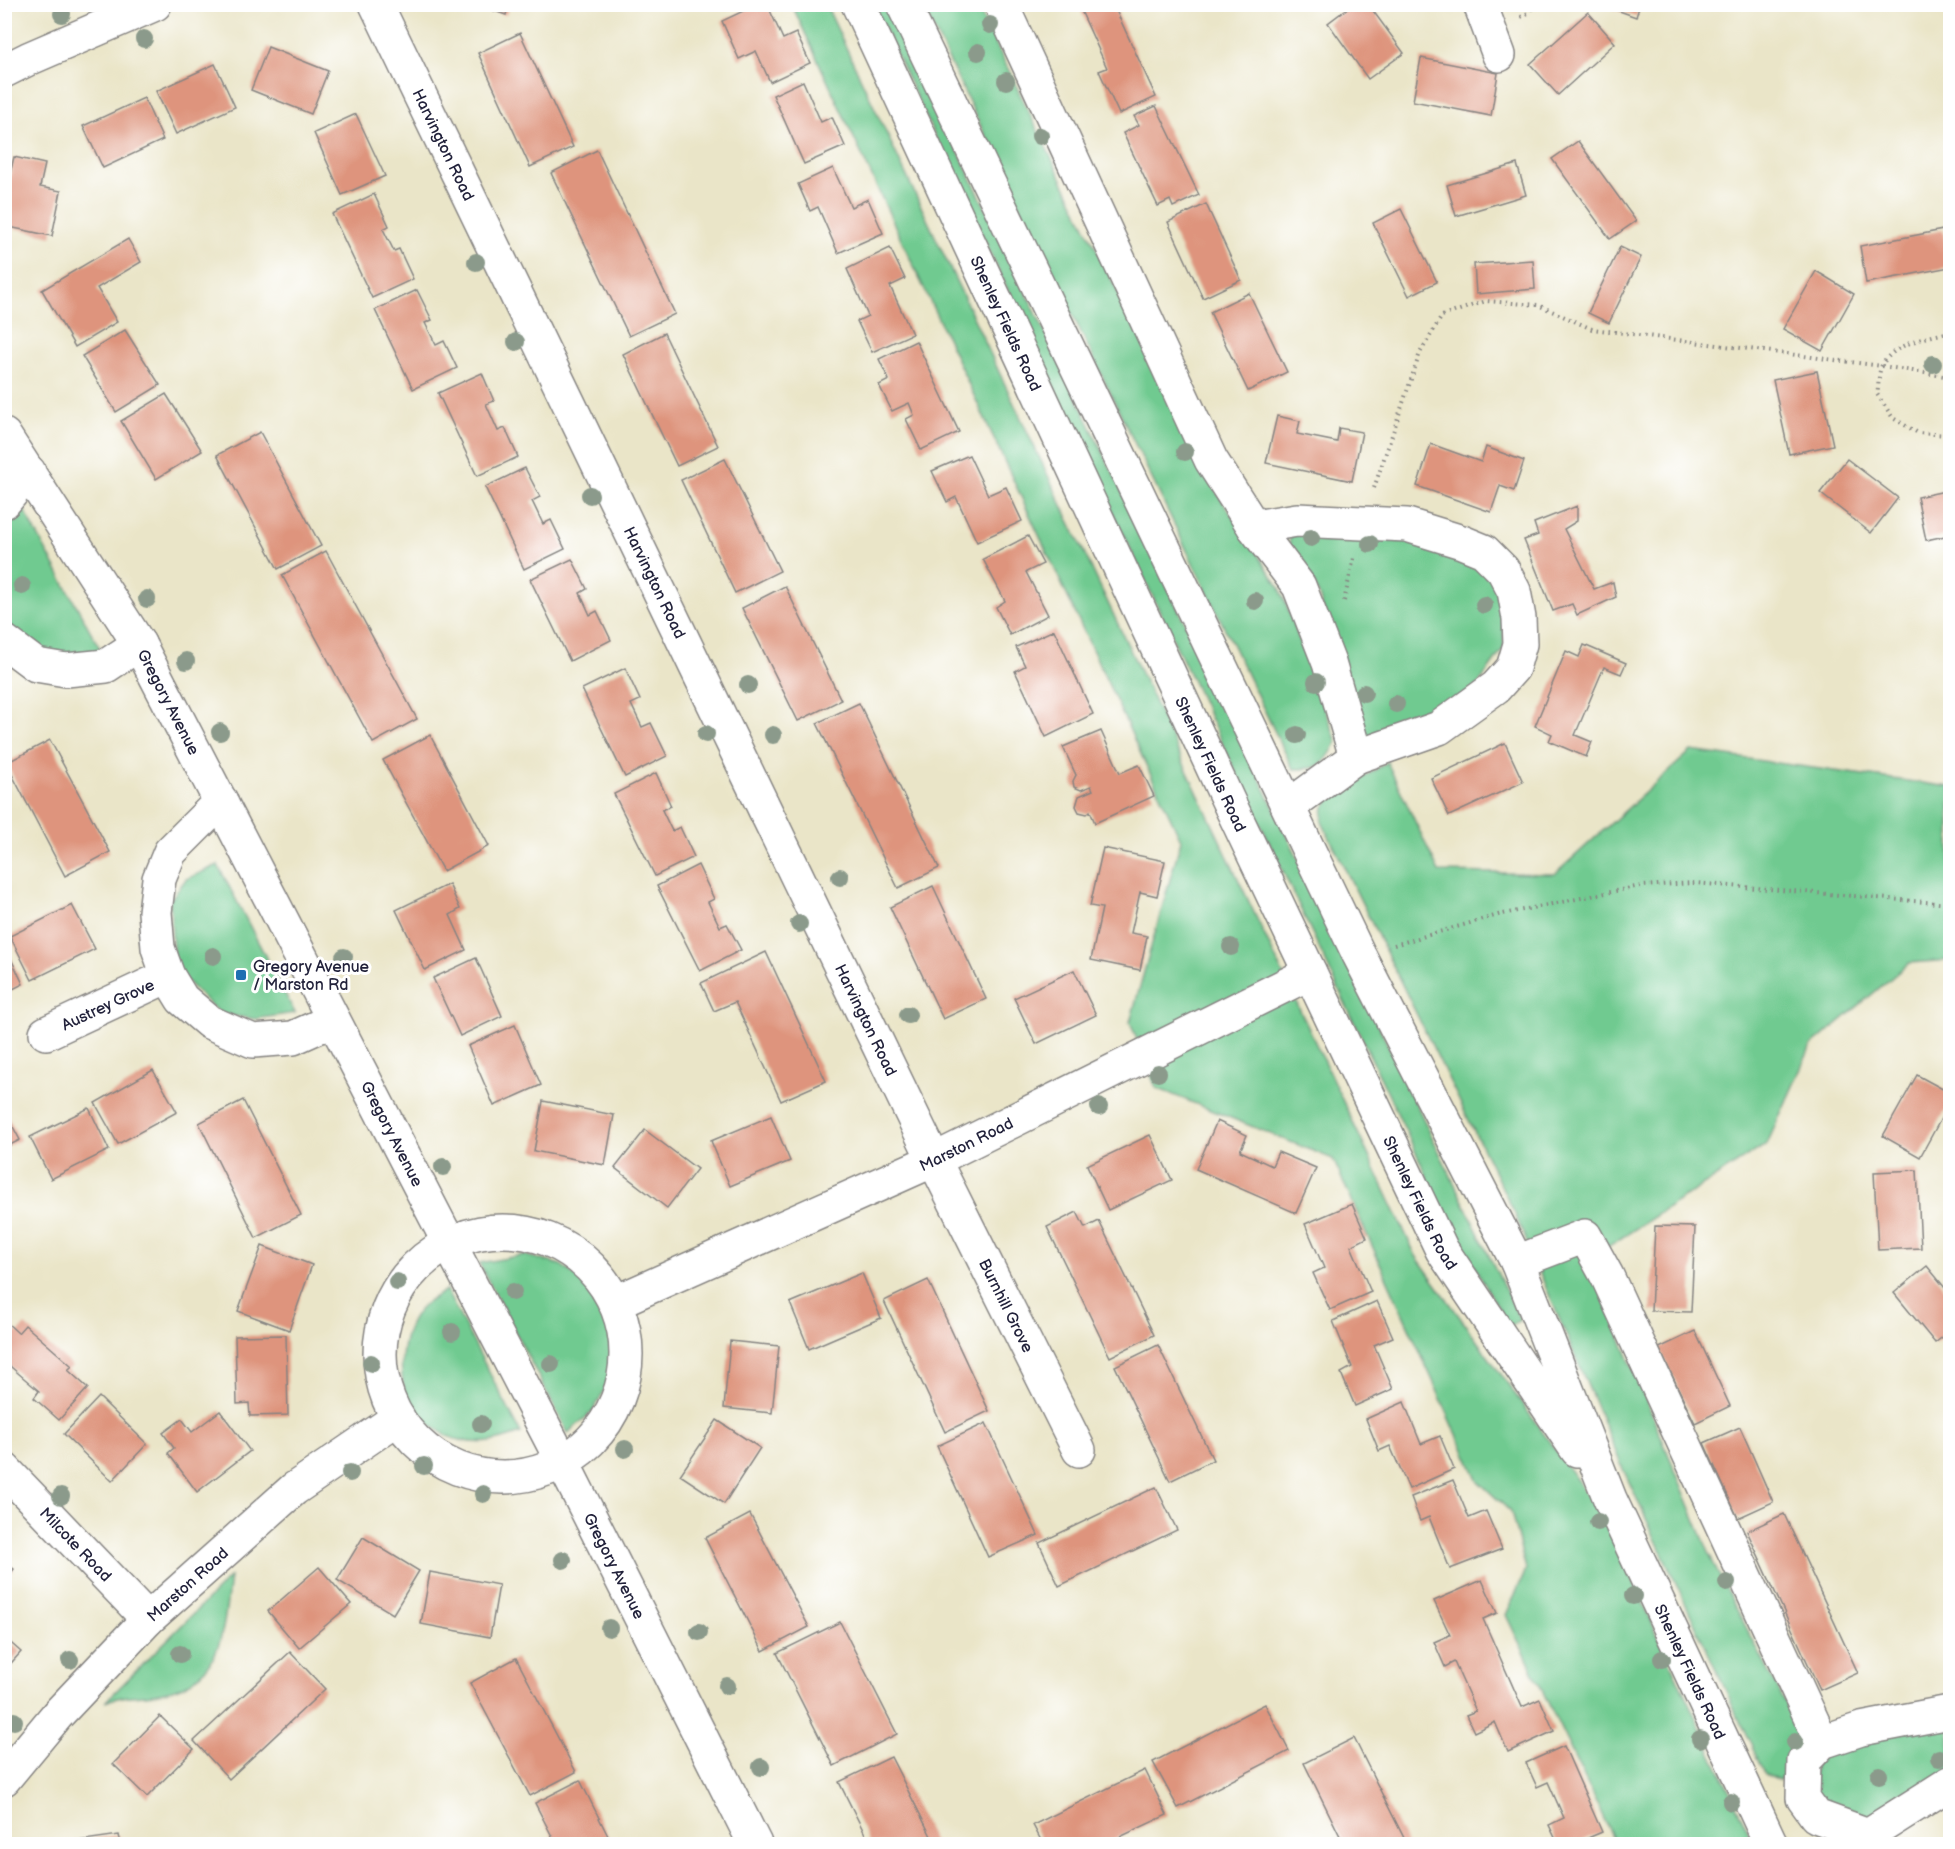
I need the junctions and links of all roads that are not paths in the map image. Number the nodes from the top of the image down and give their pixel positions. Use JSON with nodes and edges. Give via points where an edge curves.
{"nodes":[{"id":1,"x":155,"y":4,"type":"edge"},
{"id":2,"x":376,"y":4,"type":"edge"},
{"id":3,"x":858,"y":4,"type":"edge"},
{"id":4,"x":903,"y":4,"type":"edge"},
{"id":5,"x":1001,"y":4,"type":"edge"},
{"id":6,"x":1479,"y":4,"type":"edge"},
{"id":7,"x":1499,"y":55,"type":"dead end"},
{"id":8,"x":4,"y":71,"type":"edge"},
{"id":9,"x":4,"y":435,"type":"edge"},
{"id":10,"x":29,"y":472,"type":"junction"},
{"id":11,"x":4,"y":502,"type":"edge"},
{"id":12,"x":1254,"y":527,"type":"junction"},
{"id":13,"x":4,"y":641,"type":"edge"},
{"id":14,"x":139,"y":644,"type":"junction"},
{"id":15,"x":1356,"y":757,"type":"junction"},
{"id":16,"x":221,"y":801,"type":"junction"},
{"id":17,"x":1289,"y":806,"type":"junction"},
{"id":18,"x":1310,"y":973,"type":"junction"},
{"id":19,"x":168,"y":976,"type":"junction"},
{"id":20,"x":333,"y":1020,"type":"junction"},
{"id":21,"x":46,"y":1034,"type":"dead end"},
{"id":22,"x":934,"y":1160,"type":"junction"},
{"id":23,"x":448,"y":1243,"type":"junction"},
{"id":24,"x":1517,"y":1262,"type":"junction"},
{"id":25,"x":616,"y":1302,"type":"junction"},
{"id":26,"x":398,"y":1418,"type":"junction"},
{"id":27,"x":1079,"y":1450,"type":"dead end"},
{"id":28,"x":563,"y":1463,"type":"junction"},
{"id":29,"x":4,"y":1469,"type":"edge"},
{"id":30,"x":1610,"y":1499,"type":"junction"},
{"id":31,"x":148,"y":1619,"type":"junction"},
{"id":32,"x":1950,"y":1712,"type":"edge"},
{"id":33,"x":1822,"y":1742,"type":"junction"},
{"id":34,"x":4,"y":1779,"type":"edge"},
{"id":35,"x":1950,"y":1783,"type":"edge"},
{"id":36,"x":1803,"y":1798,"type":"junction"},
{"id":37,"x":1764,"y":1831,"type":"edge"},
{"id":38,"x":1870,"y":1840,"type":"edge"},
{"id":39,"x":755,"y":1845,"type":"edge"}],
"edges":[{"from":1,"to":8,"type":"street"},
{"from":2,"to":22,"type":"street","name":"Harvington Road"},
{"from":3,"to":18,"type":"street","name":"Shenley Fields Road"},
{"from":4,"to":17,"type":"street","name":"Shenley Fields Road"},
{"from":5,"to":12,"type":"street","via":[[1211,460]]},
{"from":6,"to":7,"type":"street"},
{"from":9,"to":10,"type":"street","name":"Gregory Avenue"},
{"from":10,"to":11,"type":"street"},
{"from":10,"to":14,"type":"street","name":"Gregory Avenue"},
{"from":12,"to":15,"type":"street","via":[[1299,586],[1329,663]]},
{"from":12,"to":15,"type":"street","via":[[1297,519],[1407,525],[1484,550],[1503,570],[1514,591],[1520,644],[1512,668],[1496,687],[1439,728]]},
{"from":13,"to":14,"type":"street","via":[[36,665],[66,670],[106,666]]},
{"from":14,"to":16,"type":"street","name":"Gregory Avenue"},
{"from":15,"to":17,"type":"street"},
{"from":16,"to":19,"type":"street","name":"Austrey Grove","via":[[170,852],[159,879],[155,912],[158,948]]},
{"from":16,"to":20,"type":"street","name":"Gregory Avenue"},
{"from":17,"to":24,"type":"street","name":"Shenley Fields Road","via":[[1359,955]]},
{"from":18,"to":22,"type":"street","name":"Marston Road"},
{"from":18,"to":30,"type":"street","name":"Shenley Fields Road","via":[[1442,1250]]},
{"from":19,"to":20,"type":"street","name":"Austrey Grove","via":[[182,999],[209,1022],[253,1041],[293,1038]]},
{"from":19,"to":21,"type":"street","name":"Austrey Grove"},
{"from":20,"to":23,"type":"street","name":"Gregory Avenue"},
{"from":22,"to":25,"type":"street","name":"Marston Road"},
{"from":22,"to":27,"type":"street","name":"Burnhill Grove"},
{"from":23,"to":25,"type":"street","via":[[485,1231],[525,1232],[563,1245],[594,1269]]},
{"from":23,"to":26,"type":"street","via":[[424,1259],[404,1281],[389,1306],[381,1334],[380,1363],[386,1392]]},
{"from":23,"to":28,"type":"street","name":"Gregory Avenue"},
{"from":24,"to":30,"type":"street","name":"Shenley Fields Road"},
{"from":24,"to":33,"type":"street","via":[[1585,1236]]},
{"from":25,"to":28,"type":"street","via":[[626,1338],[625,1375],[614,1410],[592,1440]]},
{"from":26,"to":28,"type":"street","via":[[422,1447],[454,1467],[490,1477],[527,1475]]},
{"from":26,"to":31,"type":"street","name":"Marston Road","via":[[294,1489]]},
{"from":28,"to":39,"type":"street","name":"Gregory Avenue"},
{"from":29,"to":31,"type":"street","name":"Milcote Road"},
{"from":30,"to":37,"type":"street","name":"Shenley Fields Road"},
{"from":31,"to":34,"type":"street","name":"Marston Road","via":[[57,1715]]},
{"from":32,"to":33,"type":"street","via":[[1862,1729]]},
{"from":33,"to":36,"type":"street","via":[[1804,1761]]},
{"from":35,"to":38,"type":"street"},
{"from":36,"to":37,"type":"street"},
{"from":36,"to":38,"type":"street","via":[[1816,1816]]}]}
